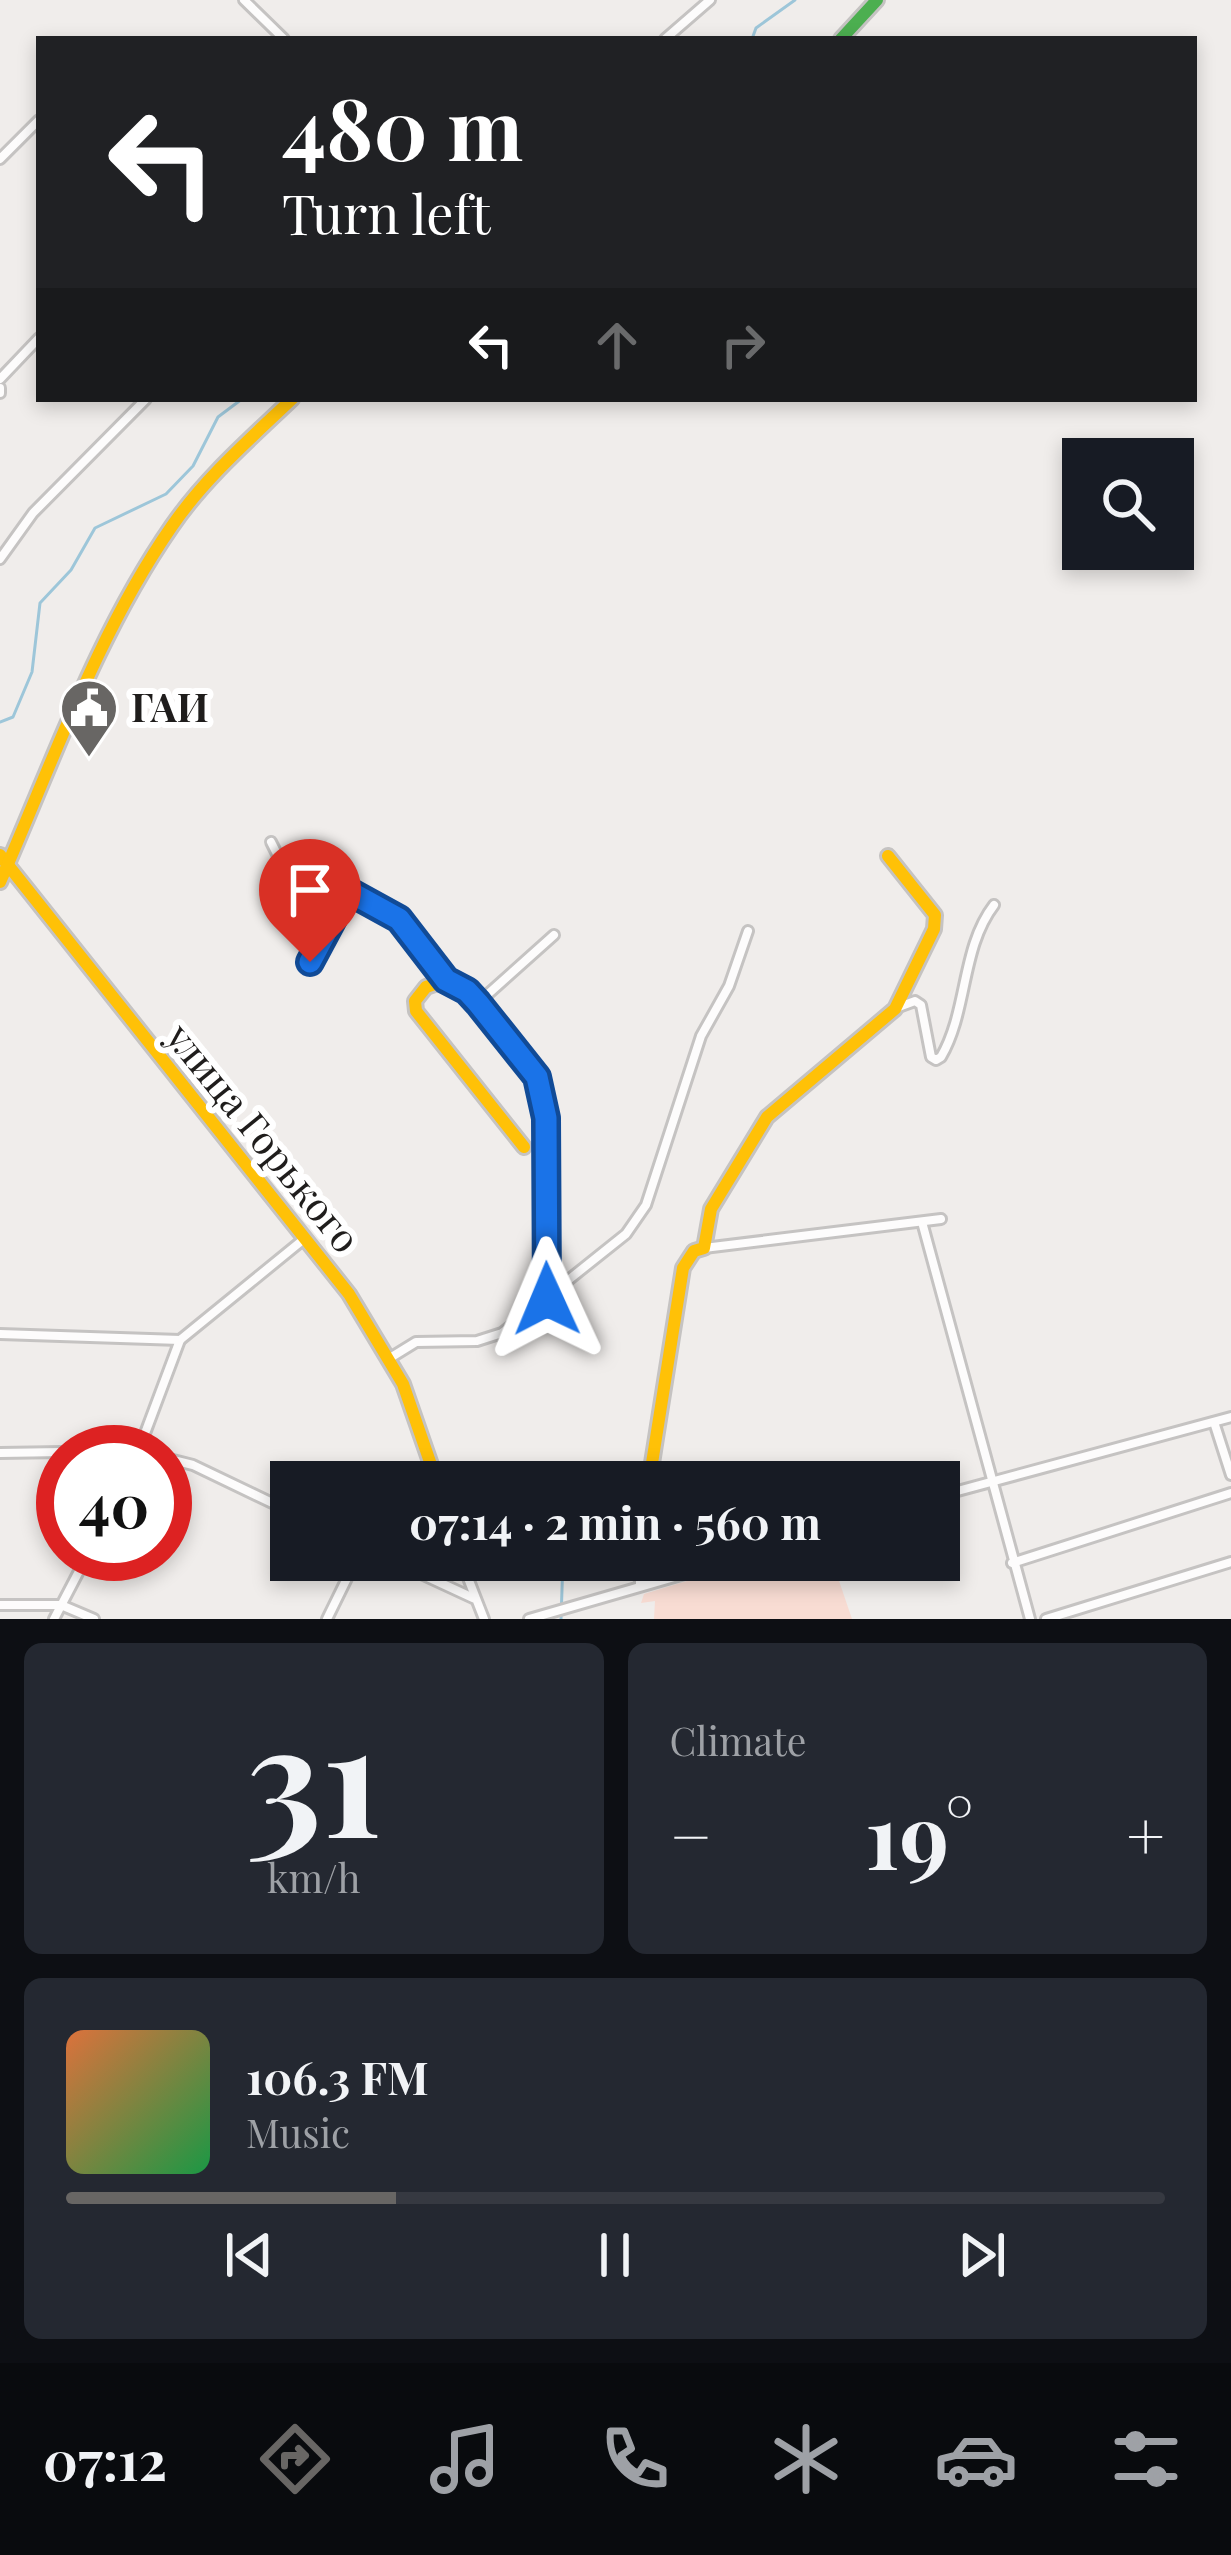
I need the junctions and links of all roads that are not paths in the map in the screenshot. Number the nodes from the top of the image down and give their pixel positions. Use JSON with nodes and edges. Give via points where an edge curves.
{"nodes":[{"id":1,"x":244,"y":0,"type":"edge"},
{"id":2,"x":710,"y":0,"type":"edge"},
{"id":3,"x":877,"y":0,"type":"edge"},
{"id":4,"x":281,"y":36,"type":"edge"},
{"id":5,"x":668,"y":36,"type":"edge"},
{"id":6,"x":844,"y":36,"type":"edge"},
{"id":7,"x":36,"y":123,"type":"edge"},
{"id":8,"x":0,"y":159,"type":"edge"},
{"id":9,"x":36,"y":342,"type":"edge"},
{"id":10,"x":0,"y":387,"type":"edge"},
{"id":11,"x":143,"y":402,"type":"edge"},
{"id":12,"x":289,"y":402,"type":"edge"},
{"id":13,"x":0,"y":559,"type":"edge"},
{"id":14,"x":271,"y":842,"type":"dead end"},
{"id":15,"x":887,"y":856,"type":"dead end"},
{"id":16,"x":4,"y":860,"type":"edge"},
{"id":17,"x":0,"y":882,"type":"edge"},
{"id":18,"x":348,"y":891,"type":"junction"},
{"id":19,"x":994,"y":905,"type":"dead end"},
{"id":20,"x":748,"y":932,"type":"dead end"},
{"id":21,"x":554,"y":935,"type":"dead end"},
{"id":22,"x":310,"y":962,"type":"dead end"},
{"id":23,"x":446,"y":980,"type":"junction"},
{"id":24,"x":478,"y":1003,"type":"junction"},
{"id":25,"x":895,"y":1009,"type":"junction"},
{"id":26,"x":524,"y":1148,"type":"dead end"},
{"id":27,"x":941,"y":1219,"type":"dead end"},
{"id":28,"x":922,"y":1222,"type":"junction"},
{"id":29,"x":305,"y":1238,"type":"junction"},
{"id":30,"x":704,"y":1248,"type":"junction"},
{"id":31,"x":547,"y":1299,"type":"junction"},
{"id":32,"x":0,"y":1334,"type":"edge"},
{"id":33,"x":180,"y":1340,"type":"junction"},
{"id":34,"x":390,"y":1358,"type":"junction"},
{"id":35,"x":1231,"y":1417,"type":"edge"},
{"id":36,"x":1214,"y":1422,"type":"junction"},
{"id":37,"x":148,"y":1425,"type":"edge"},
{"id":38,"x":0,"y":1453,"type":"edge"},
{"id":39,"x":36,"y":1453,"type":"edge"},
{"id":40,"x":430,"y":1461,"type":"edge"},
{"id":41,"x":652,"y":1461,"type":"edge"},
{"id":42,"x":192,"y":1465,"type":"edge"},
{"id":43,"x":1231,"y":1475,"type":"edge"},
{"id":44,"x":992,"y":1482,"type":"junction"},
{"id":45,"x":960,"y":1490,"type":"edge"},
{"id":46,"x":1231,"y":1493,"type":"edge"},
{"id":47,"x":270,"y":1502,"type":"edge"},
{"id":48,"x":1012,"y":1562,"type":"junction"},
{"id":49,"x":1231,"y":1562,"type":"edge"},
{"id":50,"x":74,"y":1581,"type":"edge"},
{"id":51,"x":346,"y":1581,"type":"edge"},
{"id":52,"x":436,"y":1581,"type":"edge"},
{"id":53,"x":468,"y":1581,"type":"edge"},
{"id":54,"x":642,"y":1581,"type":"edge"},
{"id":55,"x":645,"y":1581,"type":"edge"},
{"id":56,"x":660,"y":1581,"type":"edge"},
{"id":57,"x":642,"y":1586,"type":"junction"},
{"id":58,"x":473,"y":1598,"type":"junction"},
{"id":59,"x":0,"y":1605,"type":"edge"},
{"id":60,"x":61,"y":1605,"type":"junction"},
{"id":61,"x":54,"y":1619,"type":"edge"},
{"id":62,"x":94,"y":1619,"type":"edge"},
{"id":63,"x":327,"y":1619,"type":"edge"},
{"id":64,"x":484,"y":1619,"type":"edge"},
{"id":65,"x":529,"y":1619,"type":"edge"},
{"id":66,"x":1030,"y":1619,"type":"edge"},
{"id":67,"x":1046,"y":1619,"type":"edge"}],
"edges":[{"from":1,"to":4,"type":"street"},
{"from":2,"to":5,"type":"street"},
{"from":3,"to":6,"type":"street"},
{"from":7,"to":8,"type":"street"},
{"from":9,"to":10,"type":"street"},
{"from":11,"to":13,"type":"street","via":[[33,513]]},
{"from":12,"to":16,"type":"street","via":[[175,523],[122,606]]},
{"from":14,"to":18,"type":"street","via":[[296,878]]},
{"from":15,"to":25,"type":"street","via":[[935,915]]},
{"from":16,"to":17,"type":"street"},
{"from":16,"to":29,"type":"street","name":"улица Горького"},
{"from":18,"to":22,"type":"street"},
{"from":18,"to":23,"type":"street","via":[[399,919]]},
{"from":19,"to":25,"type":"street","via":[[940,1057],[931,1057],[921,1005]]},
{"from":20,"to":31,"type":"street","via":[[701,1036],[646,1205],[626,1234]]},
{"from":21,"to":24,"type":"street"},
{"from":23,"to":24,"type":"street"},
{"from":23,"to":26,"type":"street","via":[[418,995],[416,1011]]},
{"from":24,"to":31,"type":"street","via":[[527,1062],[542,1094]]},
{"from":25,"to":30,"type":"street","via":[[767,1118],[711,1209]]},
{"from":27,"to":28,"type":"street"},
{"from":28,"to":30,"type":"street"},
{"from":28,"to":44,"type":"street"},
{"from":29,"to":33,"type":"street"},
{"from":29,"to":34,"type":"street","name":"улица Горького"},
{"from":30,"to":41,"type":"street","via":[[683,1268]]},
{"from":31,"to":34,"type":"street","via":[[488,1339],[416,1342]]},
{"from":32,"to":33,"type":"street"},
{"from":33,"to":37,"type":"street"},
{"from":34,"to":40,"type":"street","name":"улица Горького"},
{"from":35,"to":36,"type":"street"},
{"from":36,"to":43,"type":"street"},
{"from":36,"to":44,"type":"street"},
{"from":38,"to":39,"type":"street"},
{"from":42,"to":47,"type":"street"},
{"from":44,"to":45,"type":"street"},
{"from":44,"to":48,"type":"street"},
{"from":46,"to":48,"type":"street"},
{"from":48,"to":66,"type":"street"},
{"from":49,"to":67,"type":"street"},
{"from":50,"to":60,"type":"street"},
{"from":51,"to":63,"type":"street"},
{"from":52,"to":58,"type":"street"},
{"from":53,"to":58,"type":"street"},
{"from":54,"to":57,"type":"street"},
{"from":55,"to":57,"type":"street"},
{"from":56,"to":57,"type":"street"},
{"from":57,"to":65,"type":"street"},
{"from":58,"to":64,"type":"street"},
{"from":59,"to":60,"type":"street"},
{"from":60,"to":61,"type":"street"},
{"from":60,"to":62,"type":"street"}]}
